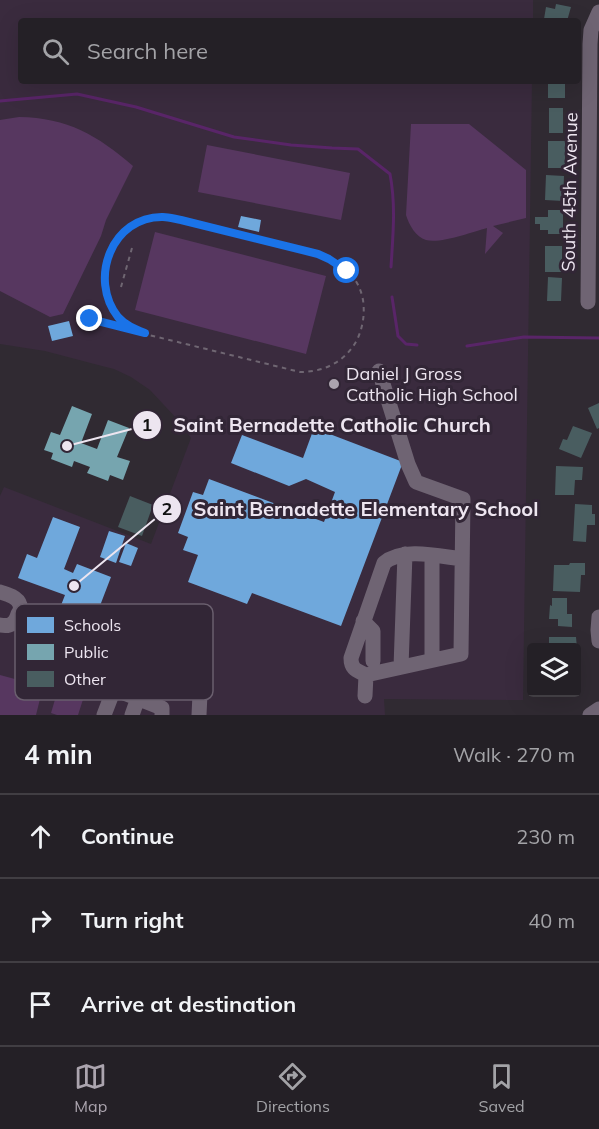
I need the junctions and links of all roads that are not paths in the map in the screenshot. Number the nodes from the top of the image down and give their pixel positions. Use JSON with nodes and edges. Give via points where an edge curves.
{"nodes":[{"id":1,"x":599,"y":12,"type":"edge"},
{"id":2,"x":594,"y":228,"type":"edge"},
{"id":3,"x":588,"y":302,"type":"dead end"},
{"id":4,"x":380,"y":371,"type":"dead end"},
{"id":5,"x":405,"y":554,"type":"junction"},
{"id":6,"x":432,"y":556,"type":"junction"},
{"id":7,"x":462,"y":559,"type":"junction"},
{"id":8,"x":0,"y":592,"type":"edge"},
{"id":9,"x":20,"y":604,"type":"edge"},
{"id":10,"x":599,"y":617,"type":"edge"},
{"id":11,"x":363,"y":621,"type":"junction"},
{"id":12,"x":15,"y":622,"type":"edge"},
{"id":13,"x":0,"y":625,"type":"edge"},
{"id":14,"x":599,"y":641,"type":"edge"},
{"id":15,"x":432,"y":660,"type":"junction"},
{"id":16,"x":373,"y":661,"type":"dead end"},
{"id":17,"x":401,"y":668,"type":"junction"},
{"id":18,"x":366,"y":675,"type":"junction"},
{"id":19,"x":365,"y":696,"type":"dead end"},
{"id":20,"x":110,"y":700,"type":"edge"},
{"id":21,"x":138,"y":700,"type":"edge"},
{"id":22,"x":141,"y":700,"type":"edge"},
{"id":23,"x":200,"y":700,"type":"edge"},
{"id":24,"x":599,"y":710,"type":"edge"},
{"id":25,"x":104,"y":715,"type":"edge"},
{"id":26,"x":132,"y":715,"type":"edge"},
{"id":27,"x":162,"y":715,"type":"edge"},
{"id":28,"x":199,"y":715,"type":"edge"},
{"id":29,"x":590,"y":715,"type":"edge"}],
"edges":[{"from":1,"to":2,"type":"street","name":"South 45th Avenue","via":[[590,44]]},
{"from":2,"to":3,"type":"street","name":"South 45th Avenue"},
{"from":4,"to":7,"type":"street","via":[[416,482],[463,499]]},
{"from":5,"to":6,"type":"street"},
{"from":5,"to":11,"type":"street","via":[[384,563]]},
{"from":5,"to":17,"type":"street"},
{"from":6,"to":7,"type":"street"},
{"from":6,"to":15,"type":"street"},
{"from":7,"to":15,"type":"street","via":[[461,654]]},
{"from":8,"to":9,"type":"street"},
{"from":10,"to":14,"type":"street"},
{"from":11,"to":16,"type":"street","via":[[373,631]]},
{"from":11,"to":18,"type":"street","via":[[351,664]]},
{"from":12,"to":13,"type":"street","via":[[9,626]]},
{"from":15,"to":17,"type":"street"},
{"from":17,"to":18,"type":"street"},
{"from":18,"to":19,"type":"street"},
{"from":20,"to":25,"type":"street"},
{"from":21,"to":26,"type":"street"},
{"from":22,"to":27,"type":"street","via":[[162,708]]},
{"from":23,"to":28,"type":"street"},
{"from":24,"to":29,"type":"street"}]}
